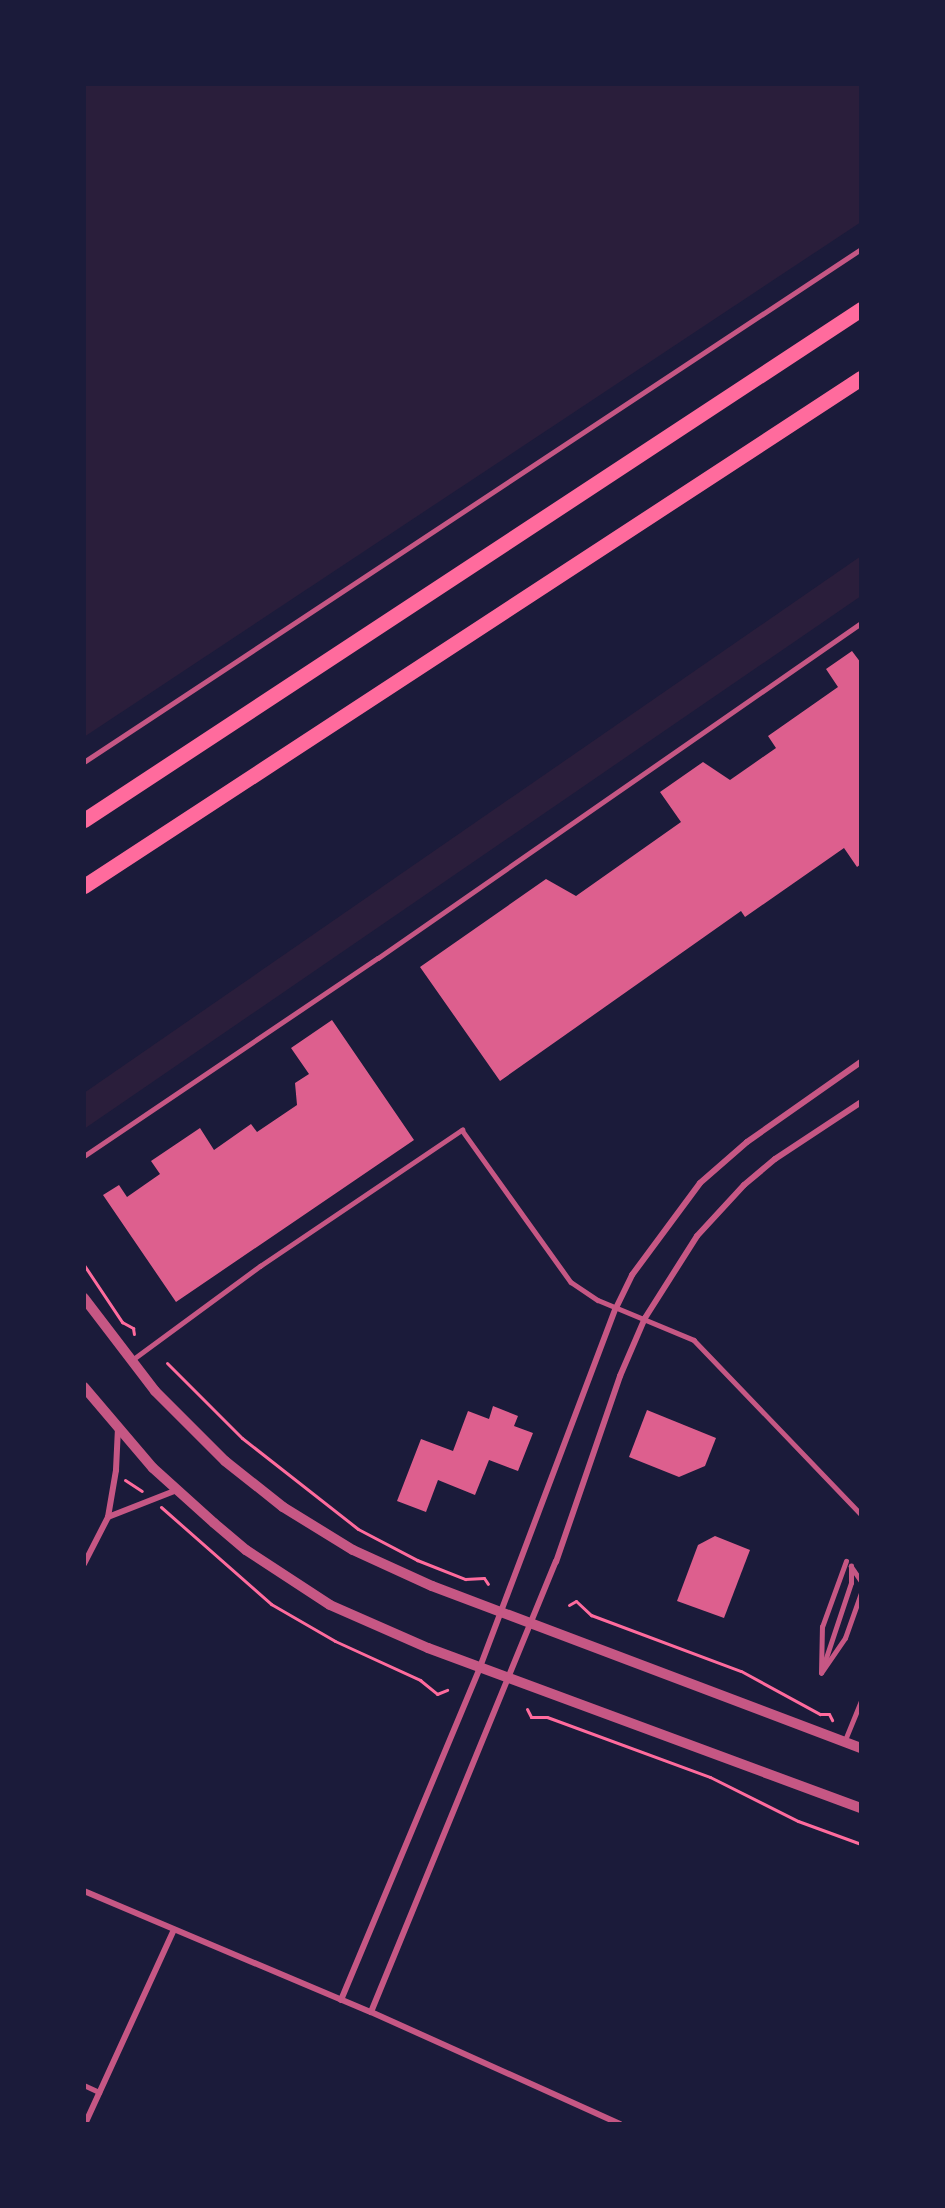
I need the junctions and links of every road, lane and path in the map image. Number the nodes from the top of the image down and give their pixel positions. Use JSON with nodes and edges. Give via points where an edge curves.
{"nodes":[{"id":1,"x":861,"y":249,"type":"edge"},
{"id":2,"x":861,"y":309,"type":"edge"},
{"id":3,"x":861,"y":378,"type":"edge"},
{"id":4,"x":861,"y":623,"type":"edge"},
{"id":5,"x":84,"y":762,"type":"edge"},
{"id":6,"x":84,"y":819,"type":"edge"},
{"id":7,"x":84,"y":886,"type":"edge"},
{"id":8,"x":861,"y":1062,"type":"edge"},
{"id":9,"x":861,"y":1102,"type":"edge"},
{"id":10,"x":84,"y":1156,"type":"edge"},
{"id":11,"x":84,"y":1266,"type":"edge"},
{"id":12,"x":84,"y":1298,"type":"edge"},
{"id":13,"x":616,"y":1308,"type":"junction"},
{"id":14,"x":645,"y":1318,"type":"junction"},
{"id":15,"x":134,"y":1334,"type":"dead end"},
{"id":16,"x":130,"y":1362,"type":"junction"},
{"id":17,"x":167,"y":1363,"type":"dead end"},
{"id":18,"x":84,"y":1386,"type":"edge"},
{"id":19,"x":118,"y":1428,"type":"junction"},
{"id":20,"x":116,"y":1470,"type":"junction"},
{"id":21,"x":177,"y":1489,"type":"junction"},
{"id":22,"x":152,"y":1499,"type":"junction"},
{"id":23,"x":861,"y":1514,"type":"edge"},
{"id":24,"x":108,"y":1517,"type":"junction"},
{"id":25,"x":84,"y":1564,"type":"edge"},
{"id":26,"x":850,"y":1566,"type":"junction"},
{"id":27,"x":861,"y":1581,"type":"edge"},
{"id":28,"x":488,"y":1584,"type":"dead end"},
{"id":29,"x":861,"y":1593,"type":"edge"},
{"id":30,"x":569,"y":1605,"type":"dead end"},
{"id":31,"x":500,"y":1610,"type":"junction"},
{"id":32,"x":532,"y":1622,"type":"junction"},
{"id":33,"x":480,"y":1667,"type":"junction"},
{"id":34,"x":821,"y":1673,"type":"junction"},
{"id":35,"x":509,"y":1678,"type":"junction"},
{"id":36,"x":447,"y":1690,"type":"dead end"},
{"id":37,"x":861,"y":1701,"type":"edge"},
{"id":38,"x":527,"y":1709,"type":"dead end"},
{"id":39,"x":832,"y":1720,"type":"dead end"},
{"id":40,"x":844,"y":1742,"type":"junction"},
{"id":41,"x":861,"y":1748,"type":"edge"},
{"id":42,"x":861,"y":1808,"type":"edge"},
{"id":43,"x":861,"y":1844,"type":"edge"},
{"id":44,"x":84,"y":1891,"type":"edge"},
{"id":45,"x":174,"y":1930,"type":"junction"},
{"id":46,"x":341,"y":2000,"type":"junction"},
{"id":47,"x":371,"y":2012,"type":"junction"},
{"id":48,"x":84,"y":2085,"type":"edge"},
{"id":49,"x":99,"y":2092,"type":"junction"},
{"id":50,"x":85,"y":2124,"type":"edge"},
{"id":51,"x":620,"y":2124,"type":"edge"}],
"edges":[{"from":1,"to":5,"type":"lane"},
{"from":2,"to":6,"type":"main road"},
{"from":3,"to":7,"type":"main road"},
{"from":4,"to":10,"type":"lane","via":[[378,958]]},
{"from":8,"to":13,"type":"street","via":[[747,1142],[700,1183],[644,1257]]},
{"from":9,"to":14,"type":"street","via":[[775,1159],[744,1185],[697,1236]]},
{"from":11,"to":15,"type":"path"},
{"from":12,"to":16,"type":"street"},
{"from":13,"to":14,"type":"lane"},
{"from":13,"to":16,"type":"lane","via":[[580,1290],[561,1273],[462,1130],[260,1266]]},
{"from":13,"to":31,"type":"street"},
{"from":14,"to":23,"type":"lane","via":[[681,1333],[705,1349]]},
{"from":14,"to":32,"type":"street"},
{"from":16,"to":31,"type":"street","via":[[225,1461],[291,1512],[372,1559]]},
{"from":17,"to":28,"type":"path","via":[[242,1438],[358,1529],[417,1560],[465,1579],[484,1578]]},
{"from":18,"to":19,"type":"street"},
{"from":19,"to":20,"type":"street"},
{"from":19,"to":21,"type":"street"},
{"from":20,"to":22,"type":"path"},
{"from":20,"to":24,"type":"street"},
{"from":21,"to":22,"type":"street"},
{"from":21,"to":33,"type":"street","via":[[246,1550],[330,1605],[372,1626]]},
{"from":22,"to":24,"type":"street"},
{"from":22,"to":36,"type":"path","via":[[271,1604],[335,1641],[420,1680],[437,1694]]},
{"from":24,"to":25,"type":"street"},
{"from":26,"to":27,"type":"lane"},
{"from":26,"to":34,"type":"lane","via":[[851,1583]]},
{"from":26,"to":34,"type":"lane","via":[[846,1561],[822,1627]]},
{"from":29,"to":34,"type":"lane","via":[[845,1638]]},
{"from":30,"to":39,"type":"path","via":[[576,1601],[591,1615],[741,1671],[820,1714],[829,1714]]},
{"from":31,"to":32,"type":"street"},
{"from":31,"to":33,"type":"street"},
{"from":32,"to":35,"type":"street"},
{"from":32,"to":40,"type":"street"},
{"from":33,"to":35,"type":"street"},
{"from":33,"to":46,"type":"street"},
{"from":35,"to":42,"type":"street"},
{"from":35,"to":47,"type":"street"},
{"from":37,"to":40,"type":"lane"},
{"from":38,"to":43,"type":"path","via":[[531,1717],[553,1719],[710,1777],[798,1821]]},
{"from":40,"to":41,"type":"street"},
{"from":44,"to":45,"type":"street"},
{"from":45,"to":46,"type":"street"},
{"from":45,"to":49,"type":"street"},
{"from":46,"to":47,"type":"street"},
{"from":47,"to":51,"type":"street"},
{"from":48,"to":49,"type":"lane"},
{"from":49,"to":50,"type":"street"}]}
